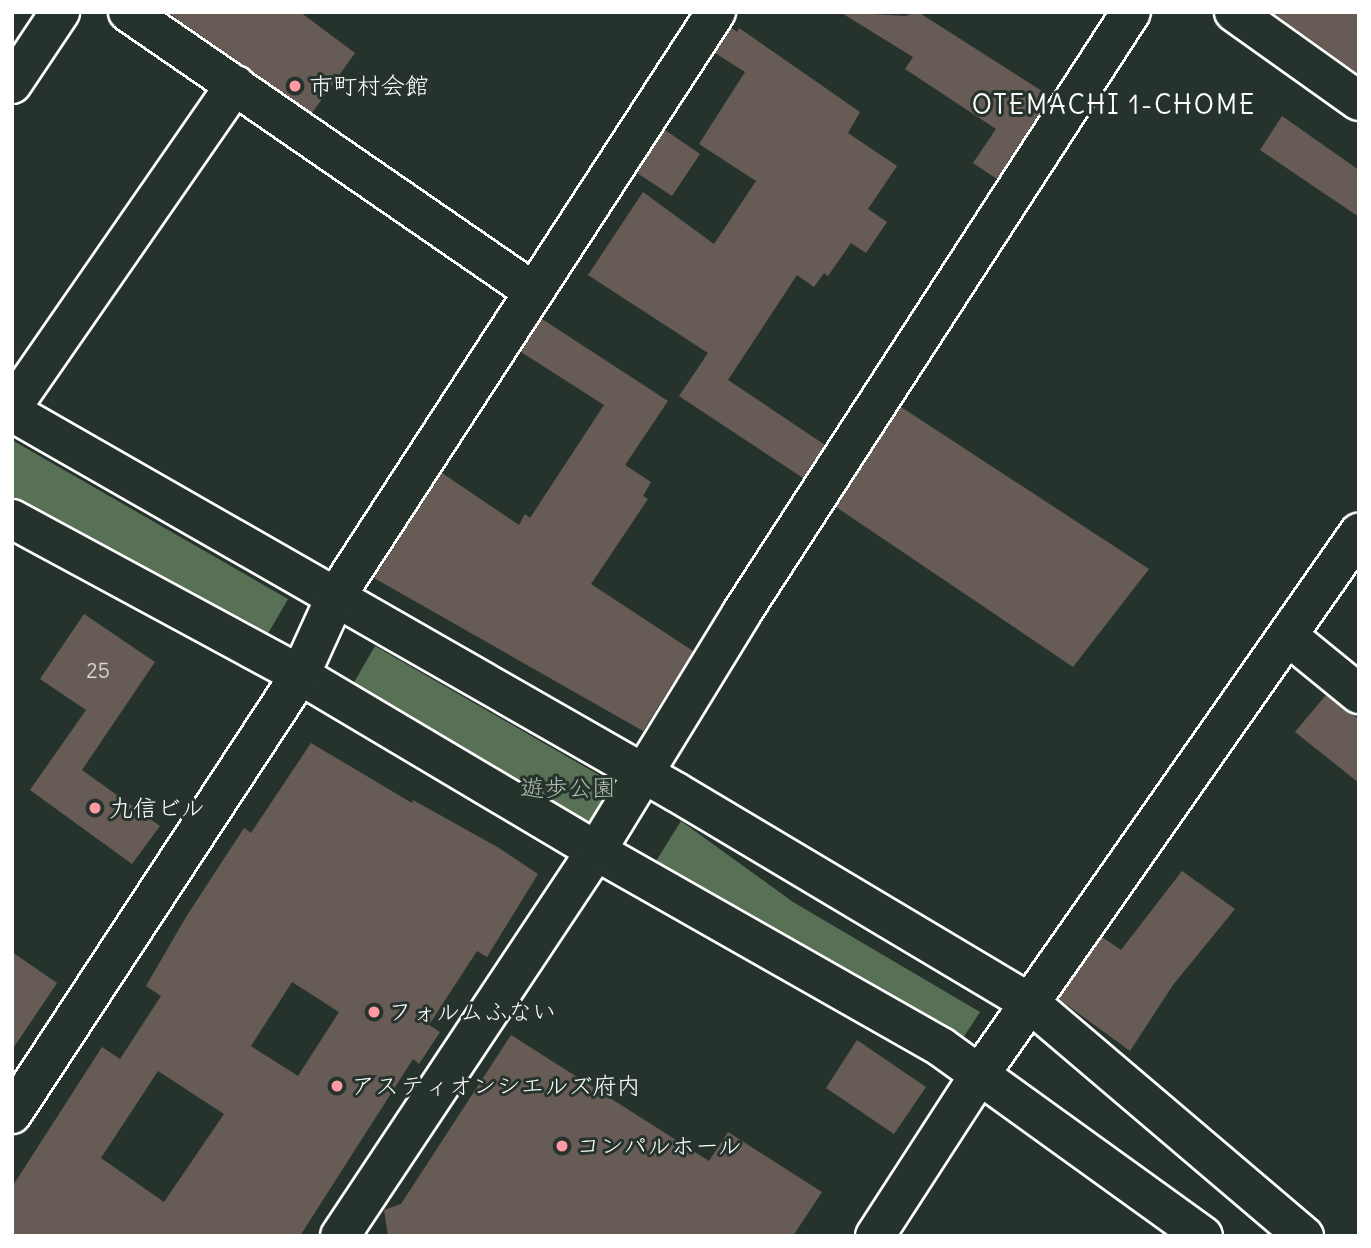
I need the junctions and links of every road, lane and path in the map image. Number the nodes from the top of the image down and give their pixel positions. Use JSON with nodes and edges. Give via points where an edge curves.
{"nodes":[{"id":1,"x":60,"y":12,"type":"edge"},
{"id":2,"x":128,"y":12,"type":"edge"},
{"id":3,"x":716,"y":12,"type":"edge"},
{"id":4,"x":1131,"y":12,"type":"edge"},
{"id":5,"x":1234,"y":12,"type":"edge"},
{"id":6,"x":12,"y":84,"type":"edge"},
{"id":7,"x":234,"y":85,"type":"junction"},
{"id":8,"x":1359,"y":101,"type":"edge"},
{"id":9,"x":534,"y":292,"type":"junction"},
{"id":10,"x":12,"y":410,"type":"edge"},
{"id":11,"x":12,"y":519,"type":"edge"},
{"id":12,"x":1359,"y":533,"type":"edge"},
{"id":13,"x":336,"y":596,"type":"junction"},
{"id":14,"x":1288,"y":636,"type":"junction"},
{"id":15,"x":300,"y":675,"type":"junction"},
{"id":16,"x":1359,"y":694,"type":"edge"},
{"id":17,"x":644,"y":773,"type":"junction"},
{"id":18,"x":596,"y":851,"type":"junction"},
{"id":19,"x":1030,"y":1003,"type":"junction"},
{"id":20,"x":980,"y":1074,"type":"junction"},
{"id":21,"x":12,"y":1114,"type":"edge"},
{"id":22,"x":340,"y":1236,"type":"edge"},
{"id":23,"x":876,"y":1236,"type":"edge"},
{"id":24,"x":1203,"y":1236,"type":"edge"},
{"id":25,"x":1304,"y":1236,"type":"edge"}],
"edges":[{"from":1,"to":6,"type":"street"},
{"from":2,"to":7,"type":"street"},
{"from":3,"to":9,"type":"street"},
{"from":4,"to":17,"type":"street","via":[[741,614]]},
{"from":5,"to":8,"type":"street"},
{"from":7,"to":9,"type":"street"},
{"from":7,"to":10,"type":"street"},
{"from":9,"to":13,"type":"street"},
{"from":10,"to":13,"type":"street"},
{"from":11,"to":15,"type":"street"},
{"from":12,"to":14,"type":"street"},
{"from":13,"to":15,"type":"street"},
{"from":13,"to":17,"type":"street"},
{"from":14,"to":16,"type":"street"},
{"from":14,"to":19,"type":"street"},
{"from":15,"to":18,"type":"street"},
{"from":15,"to":21,"type":"street"},
{"from":17,"to":18,"type":"street"},
{"from":17,"to":19,"type":"street"},
{"from":18,"to":20,"type":"street","via":[[941,1047]]},
{"from":18,"to":22,"type":"street"},
{"from":19,"to":20,"type":"street"},
{"from":19,"to":25,"type":"street"},
{"from":20,"to":23,"type":"street"},
{"from":20,"to":24,"type":"street"}]}
